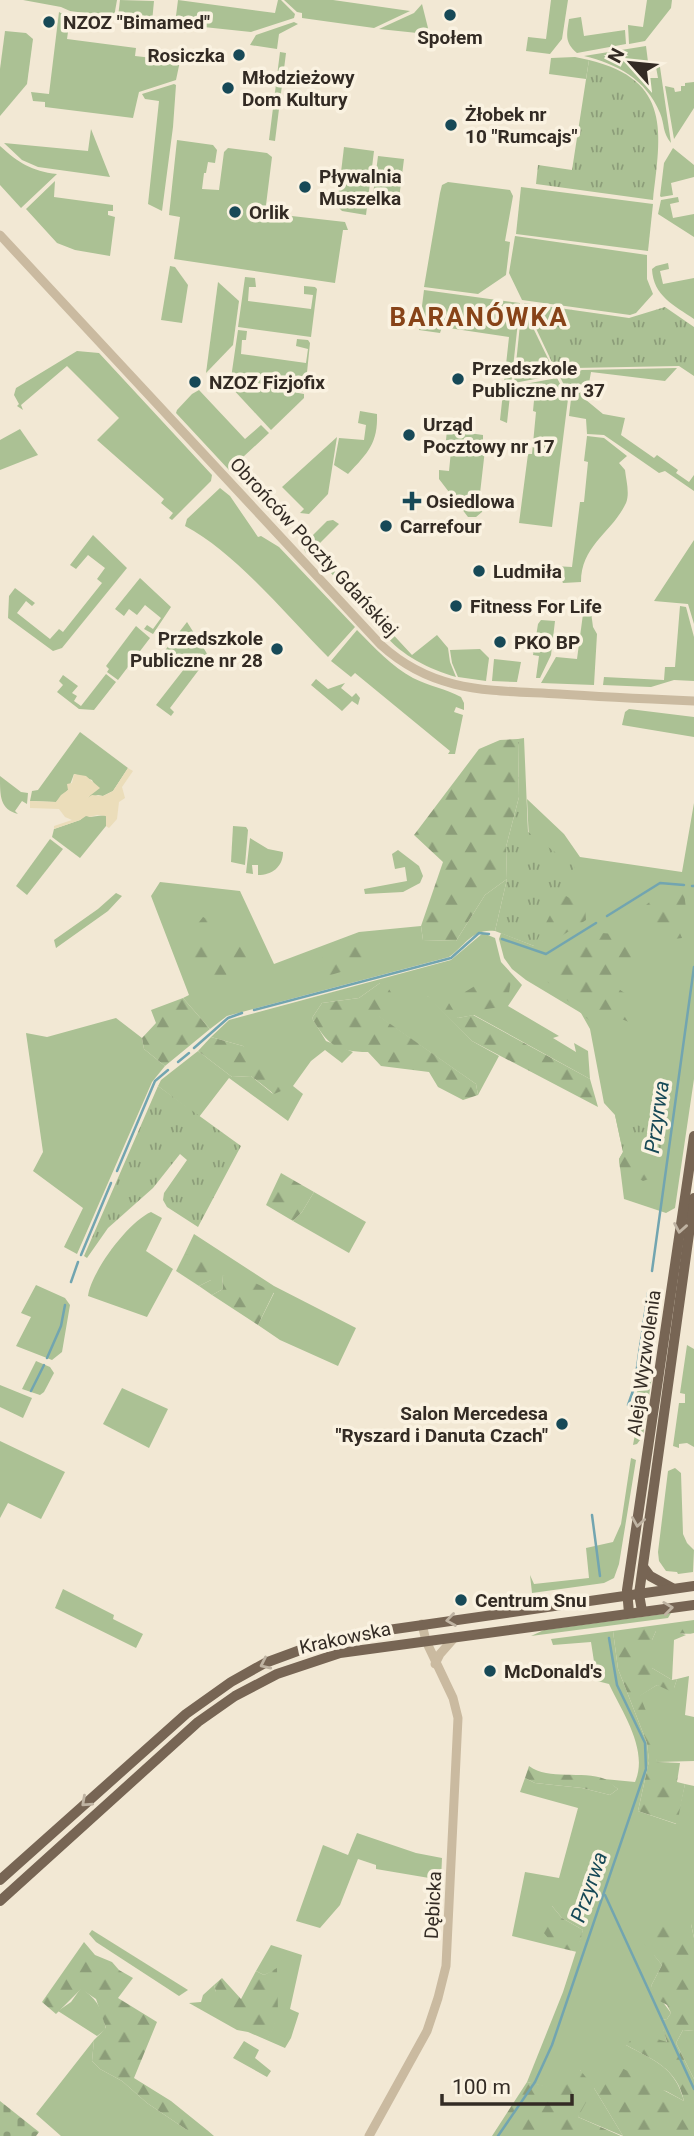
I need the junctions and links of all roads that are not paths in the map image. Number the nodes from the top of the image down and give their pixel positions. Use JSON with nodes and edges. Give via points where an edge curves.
{"nodes":[{"id":1,"x":0,"y":235,"type":"edge"},
{"id":2,"x":694,"y":701,"type":"edge"},
{"id":3,"x":694,"y":1136,"type":"edge"},
{"id":4,"x":694,"y":1198,"type":"edge"},
{"id":5,"x":644,"y":1568,"type":"junction"},
{"id":6,"x":694,"y":1586,"type":"edge"},
{"id":7,"x":674,"y":1589,"type":"junction"},
{"id":8,"x":639,"y":1594,"type":"junction"},
{"id":9,"x":627,"y":1595,"type":"junction"},
{"id":10,"x":694,"y":1605,"type":"edge"},
{"id":11,"x":642,"y":1611,"type":"junction"},
{"id":12,"x":629,"y":1613,"type":"junction"},
{"id":13,"x":422,"y":1624,"type":"junction"},
{"id":14,"x":455,"y":1637,"type":"junction"},
{"id":15,"x":426,"y":1641,"type":"junction"},
{"id":16,"x":435,"y":1664,"type":"junction"},
{"id":17,"x":0,"y":1880,"type":"edge"},
{"id":18,"x":0,"y":1901,"type":"edge"},
{"id":19,"x":369,"y":2136,"type":"edge"}],
"edges":[{"from":1,"to":2,"type":"street","name":"Obrońców Poczty Gdańskiej","via":[[381,645],[403,663],[435,679],[473,689]]},
{"from":3,"to":9,"type":"main road","name":"Aleja Wyzwolenia","one_way":true},
{"from":4,"to":5,"type":"main road","name":"Aleja Wyzwolenia"},
{"from":5,"to":7,"type":"main road"},
{"from":5,"to":8,"type":"main road","name":"Aleja Wyzwolenia"},
{"from":6,"to":7,"type":"main road","name":"Krakowska"},
{"from":7,"to":8,"type":"main road","name":"Krakowska"},
{"from":8,"to":9,"type":"main road","name":"Krakowska"},
{"from":8,"to":11,"type":"main road"},
{"from":9,"to":12,"type":"main road","name":"Aleja Wyzwolenia"},
{"from":9,"to":13,"type":"main road","name":"Krakowska","one_way":true},
{"from":11,"to":10,"type":"main road","name":"Krakowska","one_way":true},
{"from":11,"to":12,"type":"main road","name":"Krakowska"},
{"from":12,"to":14,"type":"main road","name":"Krakowska"},
{"from":13,"to":15,"type":"street","name":"Dębicka"},
{"from":13,"to":17,"type":"main road","name":"Krakowska","one_way":true,"via":[[303,1649],[231,1682],[161,1735]]},
{"from":14,"to":15,"type":"main road","name":"Krakowska"},
{"from":14,"to":16,"type":"street"},
{"from":15,"to":16,"type":"street","name":"Dębicka"},
{"from":15,"to":18,"type":"main road","name":"Krakowska","via":[[323,1658],[276,1674],[235,1696],[187,1732]]},
{"from":16,"to":19,"type":"street","name":"Dębicka","via":[[456,1707],[459,1729],[446,1966],[424,2038]]}]}
